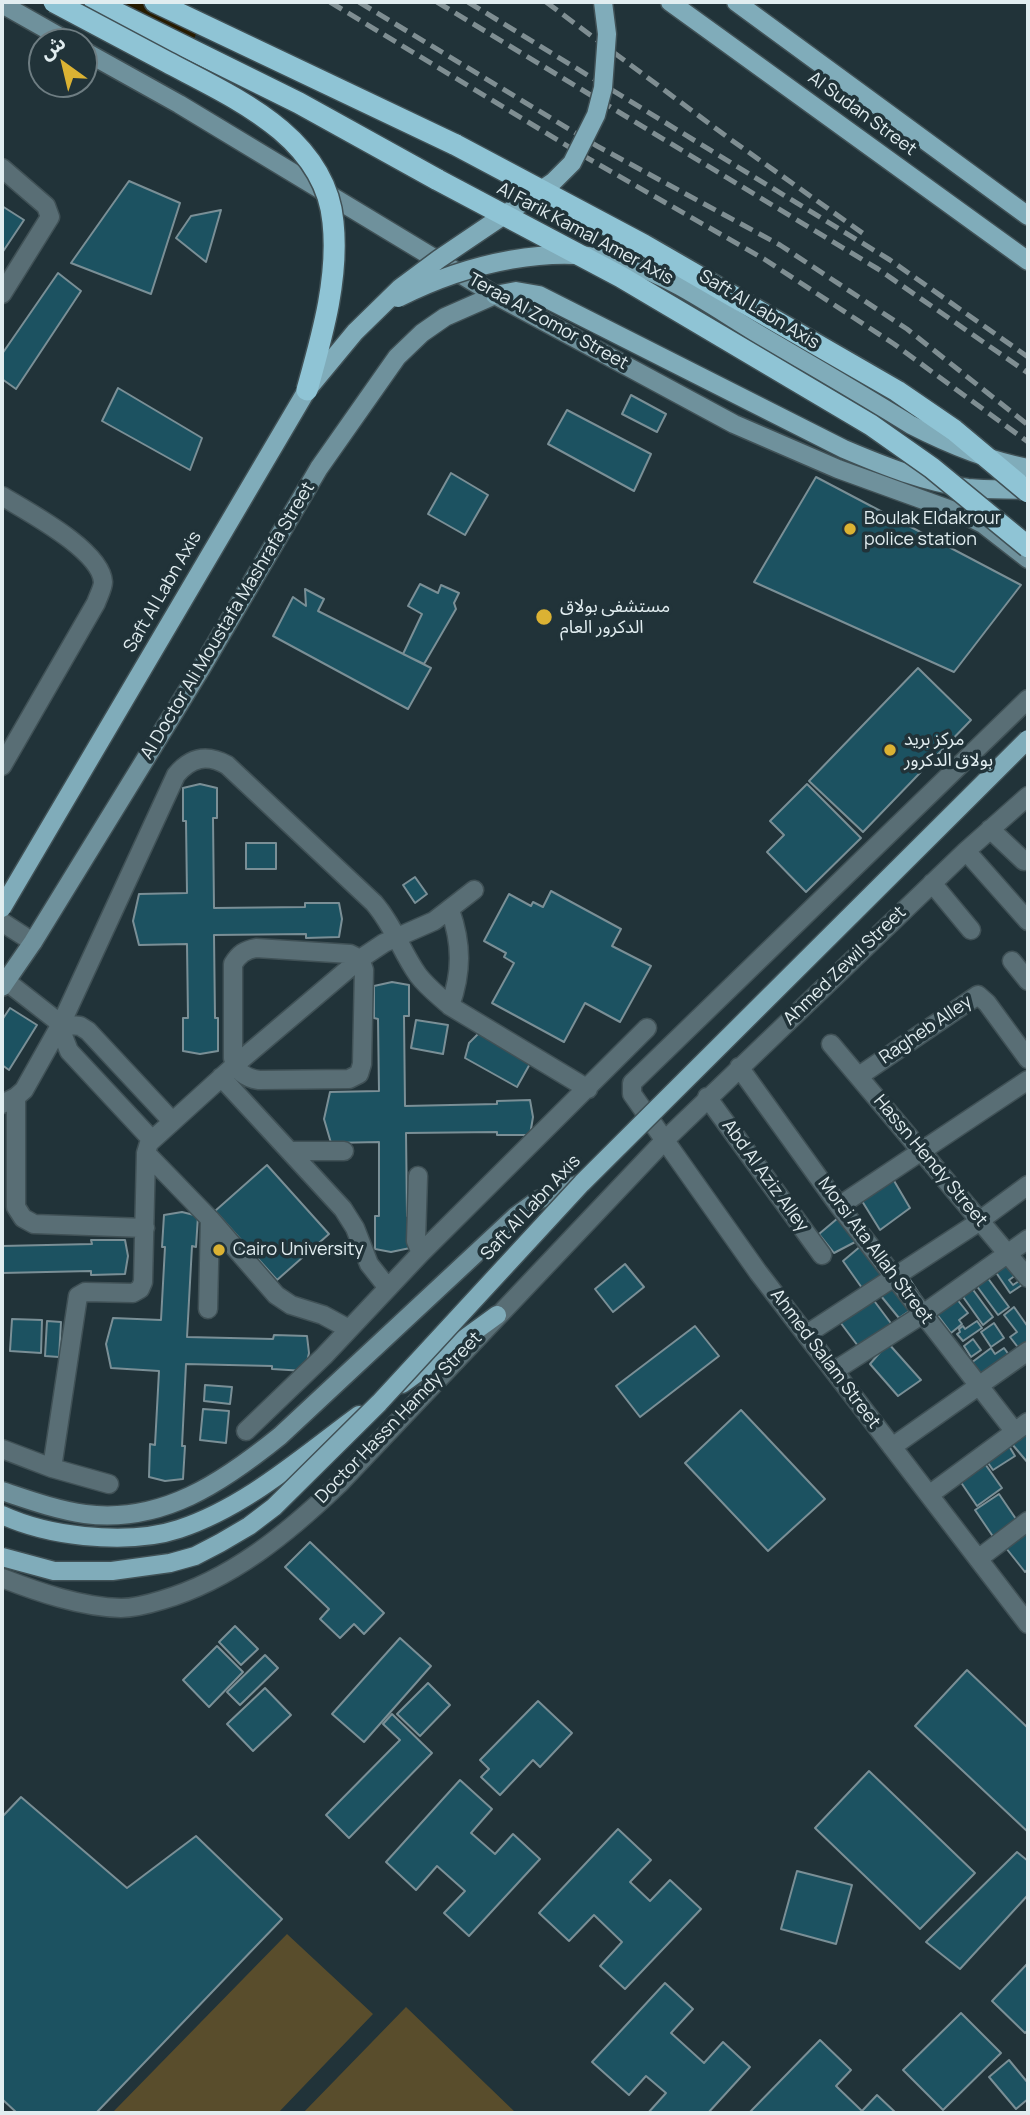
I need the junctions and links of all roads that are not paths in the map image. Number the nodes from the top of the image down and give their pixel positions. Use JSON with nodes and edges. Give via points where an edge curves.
{"nodes":[{"id":1,"x":54,"y":2,"type":"edge"},
{"id":2,"x":94,"y":2,"type":"edge"},
{"id":3,"x":155,"y":2,"type":"edge"},
{"id":4,"x":603,"y":2,"type":"edge"},
{"id":5,"x":670,"y":2,"type":"edge"},
{"id":6,"x":736,"y":2,"type":"edge"},
{"id":7,"x":2,"y":4,"type":"edge"},
{"id":8,"x":44,"y":28,"type":"edge"},
{"id":9,"x":98,"y":59,"type":"edge"},
{"id":10,"x":2,"y":168,"type":"edge"},
{"id":11,"x":1028,"y":216,"type":"edge"},
{"id":12,"x":1028,"y":261,"type":"edge"},
{"id":13,"x":2,"y":294,"type":"edge"},
{"id":14,"x":495,"y":295,"type":"junction"},
{"id":15,"x":377,"y":309,"type":"junction"},
{"id":16,"x":307,"y":390,"type":"junction"},
{"id":17,"x":1028,"y":468,"type":"edge"},
{"id":18,"x":1028,"y":491,"type":"edge"},
{"id":19,"x":2,"y":496,"type":"edge"},
{"id":20,"x":1028,"y":547,"type":"edge"},
{"id":21,"x":1028,"y":559,"type":"edge"},
{"id":22,"x":1028,"y":699,"type":"edge"},
{"id":23,"x":1025,"y":744,"type":"edge"},
{"id":24,"x":2,"y":766,"type":"edge"},
{"id":25,"x":1028,"y":796,"type":"edge"},
{"id":26,"x":990,"y":829,"type":"junction"},
{"id":27,"x":965,"y":851,"type":"junction"},
{"id":28,"x":1024,"y":861,"type":"dead end"},
{"id":29,"x":932,"y":883,"type":"junction"},
{"id":30,"x":474,"y":890,"type":"dead end"},
{"id":31,"x":2,"y":908,"type":"edge"},
{"id":32,"x":450,"y":910,"type":"junction"},
{"id":33,"x":1028,"y":921,"type":"edge"},
{"id":34,"x":2,"y":922,"type":"edge"},
{"id":35,"x":971,"y":930,"type":"dead end"},
{"id":36,"x":398,"y":936,"type":"junction"},
{"id":37,"x":33,"y":942,"type":"junction"},
{"id":38,"x":360,"y":959,"type":"junction"},
{"id":39,"x":1012,"y":961,"type":"dead end"},
{"id":40,"x":6,"y":975,"type":"edge"},
{"id":41,"x":1028,"y":981,"type":"edge"},
{"id":42,"x":450,"y":1006,"type":"junction"},
{"id":43,"x":61,"y":1024,"type":"junction"},
{"id":44,"x":647,"y":1028,"type":"dead end"},
{"id":45,"x":1022,"y":1037,"type":"edge"},
{"id":46,"x":831,"y":1044,"type":"dead end"},
{"id":47,"x":1028,"y":1059,"type":"edge"},
{"id":48,"x":739,"y":1067,"type":"junction"},
{"id":49,"x":228,"y":1071,"type":"junction"},
{"id":50,"x":859,"y":1076,"type":"junction"},
{"id":51,"x":1028,"y":1080,"type":"edge"},
{"id":52,"x":588,"y":1089,"type":"junction"},
{"id":53,"x":708,"y":1097,"type":"junction"},
{"id":54,"x":9,"y":1100,"type":"edge"},
{"id":55,"x":172,"y":1121,"type":"junction"},
{"id":56,"x":665,"y":1140,"type":"junction"},
{"id":57,"x":149,"y":1147,"type":"junction"},
{"id":58,"x":921,"y":1150,"type":"junction"},
{"id":59,"x":291,"y":1151,"type":"junction"},
{"id":60,"x":344,"y":1151,"type":"dead end"},
{"id":61,"x":418,"y":1176,"type":"dead end"},
{"id":62,"x":582,"y":1183,"type":"junction"},
{"id":63,"x":1028,"y":1185,"type":"edge"},
{"id":64,"x":839,"y":1206,"type":"junction"},
{"id":65,"x":210,"y":1219,"type":"junction"},
{"id":66,"x":980,"y":1221,"type":"junction"},
{"id":67,"x":145,"y":1228,"type":"junction"},
{"id":68,"x":1028,"y":1239,"type":"edge"},
{"id":69,"x":421,"y":1253,"type":"junction"},
{"id":70,"x":1009,"y":1254,"type":"junction"},
{"id":71,"x":822,"y":1255,"type":"dead end"},
{"id":72,"x":894,"y":1277,"type":"junction"},
{"id":73,"x":1028,"y":1278,"type":"edge"},
{"id":74,"x":388,"y":1288,"type":"junction"},
{"id":75,"x":208,"y":1309,"type":"dead end"},
{"id":76,"x":923,"y":1314,"type":"junction"},
{"id":77,"x":497,"y":1315,"type":"junction"},
{"id":78,"x":349,"y":1329,"type":"junction"},
{"id":79,"x":807,"y":1334,"type":"junction"},
{"id":80,"x":1028,"y":1351,"type":"edge"},
{"id":81,"x":834,"y":1371,"type":"junction"},
{"id":82,"x":979,"y":1386,"type":"junction"},
{"id":83,"x":1022,"y":1427,"type":"edge"},
{"id":84,"x":246,"y":1431,"type":"dead end"},
{"id":85,"x":892,"y":1447,"type":"junction"},
{"id":86,"x":2,"y":1449,"type":"edge"},
{"id":87,"x":52,"y":1468,"type":"junction"},
{"id":88,"x":109,"y":1484,"type":"dead end"},
{"id":89,"x":2,"y":1491,"type":"edge"},
{"id":90,"x":929,"y":1495,"type":"junction"},
{"id":91,"x":2,"y":1515,"type":"edge"},
{"id":92,"x":1028,"y":1521,"type":"edge"},
{"id":93,"x":2,"y":1557,"type":"edge"},
{"id":94,"x":978,"y":1559,"type":"junction"},
{"id":95,"x":2,"y":1578,"type":"edge"},
{"id":96,"x":1027,"y":1621,"type":"edge"}],
"edges":[{"from":1,"to":16,"type":"highway","bridge":true,"via":[[267,119],[309,161],[326,193],[334,245],[325,317]]},
{"from":2,"to":20,"type":"highway","name":"Al Farik Kamal Amer Axis","bridge":true,"via":[[299,103],[621,277],[879,431]]},
{"from":3,"to":18,"type":"highway","name":"Al Farik Kamal Amer Axis","bridge":true,"via":[[456,145],[644,245],[897,391],[954,430]]},
{"from":4,"to":15,"type":"main road","name":"Saft Al Labn Axis","bridge":true,"via":[[607,34],[603,88],[596,115],[572,163],[553,182],[416,275]]},
{"from":5,"to":12,"type":"main road","name":"Al Sudan Street"},
{"from":6,"to":11,"type":"main road","name":"Al Sudan Street"},
{"from":7,"to":8,"type":"street"},
{"from":9,"to":14,"type":"street","name":"Teraa Al Zomor Street"},
{"from":10,"to":13,"type":"street","via":[[46,206],[50,217]]},
{"from":14,"to":18,"type":"main road","bridge":true,"via":[[525,292],[563,306],[886,467],[969,488]]},
{"from":14,"to":21,"type":"street","name":"Teraa Al Zomor Street","via":[[734,424],[849,474],[965,514]]},
{"from":14,"to":37,"type":"street","name":"Al Doctor Ali Moustafa Mashrafa Street","via":[[445,317],[422,333],[377,384],[319,468]]},
{"from":15,"to":16,"type":"main road","name":"Saft Al Labn Axis","bridge":true},
{"from":15,"to":17,"type":"main road","name":"Saft Al Labn Axis","bridge":true,"via":[[442,277],[490,265],[568,254],[630,264],[683,289],[923,431],[975,454]]},
{"from":16,"to":31,"type":"main road","name":"Saft Al Labn Axis","bridge":true},
{"from":19,"to":24,"type":"street","via":[[85,550],[99,567],[103,584]]},
{"from":22,"to":56,"type":"street","name":"Ahmed Salam Street","via":[[632,1083],[632,1094]]},
{"from":23,"to":62,"type":"main road","name":"Saft Al Labn Axis","bridge":true},
{"from":25,"to":26,"type":"street","name":"Ahmed Zewil Street"},
{"from":26,"to":27,"type":"street","name":"Ahmed Zewil Street"},
{"from":26,"to":28,"type":"street"},
{"from":27,"to":29,"type":"street","name":"Ahmed Zewil Street"},
{"from":27,"to":33,"type":"street"},
{"from":29,"to":35,"type":"street"},
{"from":29,"to":48,"type":"street","name":"Ahmed Zewil Street"},
{"from":30,"to":32,"type":"street"},
{"from":32,"to":36,"type":"street"},
{"from":32,"to":42,"type":"street","via":[[460,948],[457,987]]},
{"from":34,"to":37,"type":"street"},
{"from":36,"to":38,"type":"street"},
{"from":36,"to":42,"type":"street","via":[[418,975]]},
{"from":36,"to":43,"type":"street","via":[[374,903],[227,765],[205,758],[194,760],[176,775]]},
{"from":37,"to":40,"type":"street","name":"Al Doctor Ali Moustafa Mashrafa Street"},
{"from":38,"to":49,"type":"street"},
{"from":38,"to":49,"type":"street","via":[[350,954],[256,948],[239,956],[233,964],[233,1058]]},
{"from":38,"to":49,"type":"street","via":[[364,984],[359,1074],[349,1079],[259,1080]]},
{"from":39,"to":41,"type":"street"},
{"from":40,"to":43,"type":"street"},
{"from":42,"to":52,"type":"street"},
{"from":43,"to":54,"type":"street","via":[[30,1081]]},
{"from":43,"to":55,"type":"street","via":[[88,1031]]},
{"from":43,"to":57,"type":"street","via":[[69,1051]]},
{"from":44,"to":52,"type":"street"},
{"from":45,"to":47,"type":"street"},
{"from":45,"to":50,"type":"street","name":"Ragheb Alley","via":[[978,995]]},
{"from":46,"to":50,"type":"street","name":"Hassn Hendy Street"},
{"from":48,"to":53,"type":"street","name":"Ahmed Zewil Street"},
{"from":48,"to":64,"type":"street","name":"Morsi Ata Allah Street"},
{"from":49,"to":55,"type":"street"},
{"from":49,"to":59,"type":"street"},
{"from":50,"to":58,"type":"street","name":"Hassn Hendy Street"},
{"from":51,"to":58,"type":"street"},
{"from":52,"to":69,"type":"street"},
{"from":53,"to":56,"type":"street","name":"Ahmed Zewil Street"},
{"from":53,"to":71,"type":"street","name":"Abd Al Aziz Alley"},
{"from":54,"to":67,"type":"street","via":[[16,1208],[23,1219],[34,1224]]},
{"from":55,"to":57,"type":"street"},
{"from":56,"to":77,"type":"street","name":"Doctor Hassn Hamdy Street"},
{"from":56,"to":79,"type":"street","name":"Ahmed Salam Street"},
{"from":57,"to":65,"type":"street"},
{"from":57,"to":67,"type":"street"},
{"from":58,"to":64,"type":"street"},
{"from":58,"to":66,"type":"street","name":"Hassn Hendy Street"},
{"from":59,"to":60,"type":"street"},
{"from":59,"to":74,"type":"street","via":[[343,1209],[369,1264]]},
{"from":61,"to":69,"type":"street","via":[[416,1241]]},
{"from":62,"to":89,"type":"street","via":[[538,1200],[516,1216],[280,1436],[201,1493],[159,1510],[122,1516],[85,1514]]},
{"from":62,"to":93,"type":"main road","name":"Saft Al Labn Axis","bridge":true,"via":[[379,1403],[248,1527],[195,1556],[112,1571],[54,1571]]},
{"from":63,"to":66,"type":"street"},
{"from":64,"to":72,"type":"street","name":"Morsi Ata Allah Street"},
{"from":65,"to":75,"type":"street"},
{"from":65,"to":78,"type":"street","via":[[283,1301]]},
{"from":66,"to":70,"type":"street","name":"Hassn Hendy Street"},
{"from":66,"to":72,"type":"street"},
{"from":67,"to":87,"type":"street","via":[[140,1289],[133,1293],[85,1292],[76,1299]]},
{"from":68,"to":70,"type":"street"},
{"from":69,"to":74,"type":"street"},
{"from":70,"to":73,"type":"street","name":"Hassn Hendy Street"},
{"from":70,"to":76,"type":"street"},
{"from":72,"to":76,"type":"street","name":"Morsi Ata Allah Street"},
{"from":72,"to":79,"type":"street"},
{"from":74,"to":78,"type":"street"},
{"from":76,"to":81,"type":"street"},
{"from":76,"to":82,"type":"street","name":"Morsi Ata Allah Street"},
{"from":77,"to":91,"type":"main road","via":[[242,1499],[179,1529],[145,1537],[99,1538],[60,1533]]},
{"from":77,"to":95,"type":"street","name":"Doctor Hassn Hamdy Street","via":[[339,1484],[237,1568],[184,1594],[121,1608],[86,1605]]},
{"from":78,"to":84,"type":"street"},
{"from":79,"to":81,"type":"street","name":"Ahmed Salam Street"},
{"from":80,"to":82,"type":"street"},
{"from":81,"to":85,"type":"street","name":"Ahmed Salam Street"},
{"from":82,"to":83,"type":"street","name":"Morsi Ata Allah Street"},
{"from":82,"to":85,"type":"street"},
{"from":83,"to":90,"type":"street"},
{"from":85,"to":90,"type":"street","name":"Ahmed Salam Street"},
{"from":86,"to":87,"type":"street"},
{"from":87,"to":88,"type":"street"},
{"from":90,"to":94,"type":"street","name":"Ahmed Salam Street"},
{"from":92,"to":94,"type":"street"},
{"from":94,"to":96,"type":"street","name":"Ahmed Salam Street"}]}
